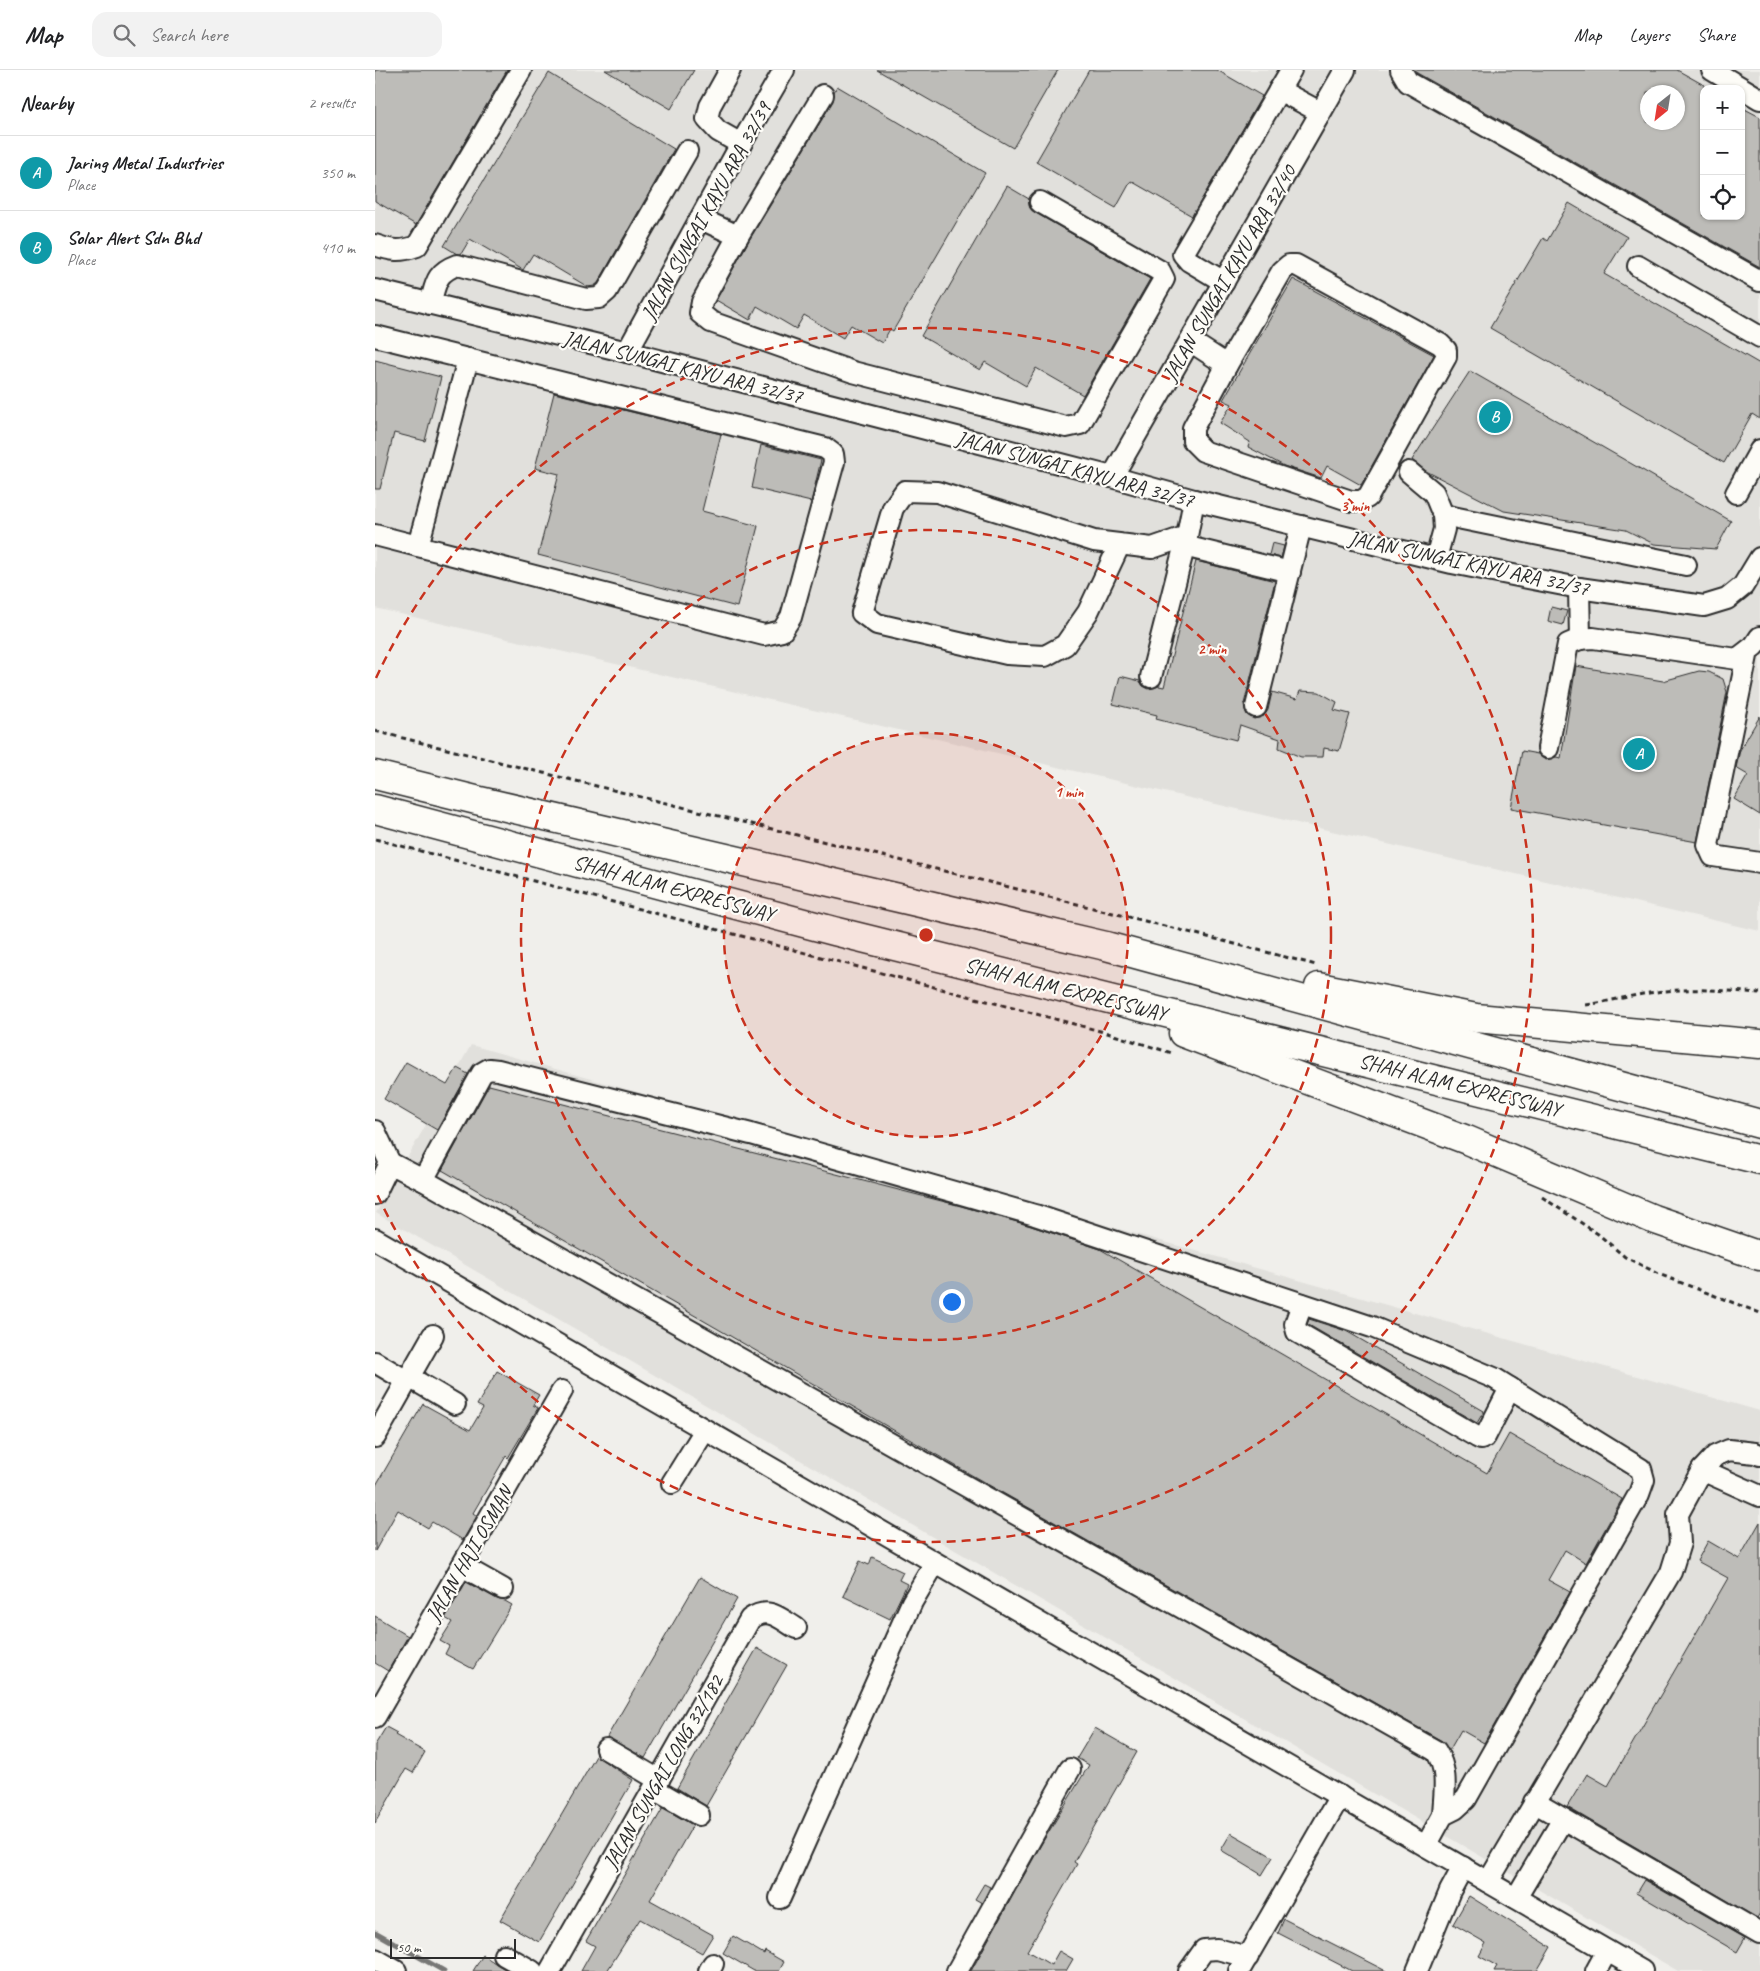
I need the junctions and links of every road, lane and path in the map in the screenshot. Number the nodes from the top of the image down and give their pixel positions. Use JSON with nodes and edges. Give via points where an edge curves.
{"nodes":[{"id":1,"x":521,"y":70,"type":"edge"},
{"id":2,"x":730,"y":70,"type":"edge"},
{"id":3,"x":785,"y":70,"type":"edge"},
{"id":4,"x":1291,"y":70,"type":"edge"},
{"id":5,"x":1345,"y":70,"type":"edge"},
{"id":6,"x":1401,"y":70,"type":"edge"},
{"id":7,"x":1712,"y":70,"type":"edge"},
{"id":8,"x":1279,"y":90,"type":"junction"},
{"id":9,"x":823,"y":95,"type":"dead end"},
{"id":10,"x":1760,"y":99,"type":"edge"},
{"id":11,"x":1320,"y":112,"type":"junction"},
{"id":12,"x":741,"y":144,"type":"junction"},
{"id":13,"x":687,"y":151,"type":"dead end"},
{"id":14,"x":1040,"y":202,"type":"dead end"},
{"id":15,"x":701,"y":219,"type":"junction"},
{"id":16,"x":738,"y":236,"type":"junction"},
{"id":17,"x":375,"y":245,"type":"edge"},
{"id":18,"x":1638,"y":266,"type":"dead end"},
{"id":19,"x":1760,"y":281,"type":"edge"},
{"id":20,"x":1224,"y":282,"type":"junction"},
{"id":21,"x":375,"y":290,"type":"edge"},
{"id":22,"x":430,"y":304,"type":"junction"},
{"id":23,"x":375,"y":336,"type":"edge"},
{"id":24,"x":1760,"y":337,"type":"edge"},
{"id":25,"x":1190,"y":341,"type":"junction"},
{"id":26,"x":627,"y":352,"type":"junction"},
{"id":27,"x":468,"y":359,"type":"junction"},
{"id":28,"x":1227,"y":365,"type":"junction"},
{"id":29,"x":1760,"y":450,"type":"edge"},
{"id":30,"x":1409,"y":472,"type":"dead end"},
{"id":31,"x":1113,"y":477,"type":"junction"},
{"id":32,"x":1736,"y":493,"type":"dead end"},
{"id":33,"x":1194,"y":500,"type":"junction"},
{"id":34,"x":1443,"y":515,"type":"junction"},
{"id":35,"x":1301,"y":526,"type":"junction"},
{"id":36,"x":375,"y":535,"type":"edge"},
{"id":37,"x":1185,"y":541,"type":"junction"},
{"id":38,"x":1120,"y":544,"type":"junction"},
{"id":39,"x":418,"y":546,"type":"junction"},
{"id":40,"x":1436,"y":558,"type":"junction"},
{"id":41,"x":1760,"y":558,"type":"edge"},
{"id":42,"x":1686,"y":566,"type":"dead end"},
{"id":43,"x":1289,"y":572,"type":"junction"},
{"id":44,"x":1579,"y":588,"type":"junction"},
{"id":45,"x":1580,"y":638,"type":"junction"},
{"id":46,"x":1754,"y":644,"type":"edge"},
{"id":47,"x":1151,"y":677,"type":"dead end"},
{"id":48,"x":1255,"y":708,"type":"dead end"},
{"id":49,"x":375,"y":732,"type":"edge"},
{"id":50,"x":1548,"y":748,"type":"dead end"},
{"id":51,"x":375,"y":775,"type":"edge"},
{"id":52,"x":375,"y":809,"type":"edge"},
{"id":53,"x":375,"y":839,"type":"edge"},
{"id":54,"x":1760,"y":863,"type":"edge"},
{"id":55,"x":1106,"y":946,"type":"junction"},
{"id":56,"x":1317,"y":965,"type":"dead end"},
{"id":57,"x":1045,"y":984,"type":"junction"},
{"id":58,"x":1760,"y":993,"type":"edge"},
{"id":59,"x":1582,"y":1005,"type":"dead end"},
{"id":60,"x":1760,"y":1044,"type":"edge"},
{"id":61,"x":1180,"y":1055,"type":"dead end"},
{"id":62,"x":1760,"y":1124,"type":"edge"},
{"id":63,"x":375,"y":1131,"type":"edge"},
{"id":64,"x":1760,"y":1160,"type":"edge"},
{"id":65,"x":390,"y":1163,"type":"junction"},
{"id":66,"x":423,"y":1180,"type":"junction"},
{"id":67,"x":1534,"y":1192,"type":"dead end"},
{"id":68,"x":375,"y":1194,"type":"edge"},
{"id":69,"x":375,"y":1239,"type":"edge"},
{"id":70,"x":1760,"y":1256,"type":"edge"},
{"id":71,"x":1302,"y":1304,"type":"junction"},
{"id":72,"x":1760,"y":1313,"type":"edge"},
{"id":73,"x":433,"y":1335,"type":"dead end"},
{"id":74,"x":375,"y":1362,"type":"edge"},
{"id":75,"x":408,"y":1379,"type":"junction"},
{"id":76,"x":1510,"y":1388,"type":"junction"},
{"id":77,"x":562,"y":1391,"type":"dead end"},
{"id":78,"x":455,"y":1404,"type":"dead end"},
{"id":79,"x":705,"y":1430,"type":"junction"},
{"id":80,"x":375,"y":1437,"type":"edge"},
{"id":81,"x":1760,"y":1455,"type":"edge"},
{"id":82,"x":1702,"y":1470,"type":"junction"},
{"id":83,"x":672,"y":1483,"type":"dead end"},
{"id":84,"x":1760,"y":1496,"type":"edge"},
{"id":85,"x":935,"y":1563,"type":"junction"},
{"id":86,"x":462,"y":1566,"type":"junction"},
{"id":87,"x":503,"y":1589,"type":"dead end"},
{"id":88,"x":796,"y":1628,"type":"dead end"},
{"id":89,"x":375,"y":1717,"type":"edge"},
{"id":90,"x":606,"y":1749,"type":"dead end"},
{"id":91,"x":1070,"y":1769,"type":"dead end"},
{"id":92,"x":656,"y":1784,"type":"junction"},
{"id":93,"x":1340,"y":1796,"type":"junction"},
{"id":94,"x":1534,"y":1802,"type":"junction"},
{"id":95,"x":699,"y":1815,"type":"dead end"},
{"id":96,"x":1443,"y":1815,"type":"junction"},
{"id":97,"x":1563,"y":1819,"type":"junction"},
{"id":98,"x":1426,"y":1846,"type":"junction"},
{"id":99,"x":1463,"y":1867,"type":"junction"},
{"id":100,"x":1488,"y":1882,"type":"junction"},
{"id":101,"x":780,"y":1898,"type":"dead end"},
{"id":102,"x":1516,"y":1898,"type":"junction"},
{"id":103,"x":1760,"y":1933,"type":"edge"},
{"id":104,"x":1607,"y":1951,"type":"junction"},
{"id":105,"x":504,"y":1955,"type":"dead end"},
{"id":106,"x":1244,"y":1964,"type":"edge"},
{"id":107,"x":532,"y":1971,"type":"edge"},
{"id":108,"x":550,"y":1971,"type":"edge"},
{"id":109,"x":957,"y":1971,"type":"edge"},
{"id":110,"x":1189,"y":1971,"type":"edge"},
{"id":111,"x":1417,"y":1971,"type":"edge"},
{"id":112,"x":1596,"y":1971,"type":"edge"},
{"id":113,"x":1642,"y":1971,"type":"edge"}],
"edges":[{"from":1,"to":17,"type":"street","via":[[417,246],[392,251]]},
{"from":2,"to":12,"type":"street","via":[[710,106],[707,119],[718,131]]},
{"from":3,"to":12,"type":"street","name":"JALAN SUNGAI KAYU ARA 32/39"},
{"from":4,"to":8,"type":"street"},
{"from":5,"to":11,"type":"street","name":"JALAN SUNGAI KAYU ARA 32/40"},
{"from":6,"to":19,"type":"street","via":[[1408,82]]},
{"from":7,"to":10,"type":"street"},
{"from":8,"to":11,"type":"street"},
{"from":8,"to":20,"type":"street","via":[[1183,254]]},
{"from":9,"to":16,"type":"street"},
{"from":11,"to":20,"type":"street","name":"JALAN SUNGAI KAYU ARA 32/40"},
{"from":12,"to":15,"type":"street","name":"JALAN SUNGAI KAYU ARA 32/39"},
{"from":13,"to":22,"type":"street","via":[[607,291],[599,298],[586,299],[457,265],[438,276]]},
{"from":14,"to":16,"type":"street","via":[[1160,271],[1164,279],[1080,424],[1066,427],[853,372],[711,322],[700,313],[702,302]]},
{"from":15,"to":16,"type":"street"},
{"from":15,"to":26,"type":"street","name":"JALAN SUNGAI KAYU ARA 32/39"},
{"from":18,"to":24,"type":"street"},
{"from":20,"to":25,"type":"street","name":"JALAN SUNGAI KAYU ARA 32/40"},
{"from":21,"to":22,"type":"street","name":"JALAN SUNGAI KAYU ARA 32/37"},
{"from":22,"to":26,"type":"street","name":"JALAN SUNGAI KAYU ARA 32/37"},
{"from":23,"to":27,"type":"street"},
{"from":25,"to":28,"type":"street"},
{"from":25,"to":31,"type":"street","name":"JALAN SUNGAI KAYU ARA 32/40"},
{"from":26,"to":31,"type":"street","name":"JALAN SUNGAI KAYU ARA 32/37"},
{"from":27,"to":39,"type":"street"},
{"from":27,"to":39,"type":"street","via":[[825,448],[833,454],[834,462],[791,617],[782,632],[764,635]]},
{"from":28,"to":28,"type":"street","via":[[1282,271],[1289,265],[1296,265],[1446,350],[1446,357],[1373,489],[1361,501],[1351,501],[1203,451],[1193,441],[1193,428]]},
{"from":29,"to":32,"type":"street"},
{"from":30,"to":34,"type":"street","via":[[1434,493]]},
{"from":31,"to":33,"type":"street","name":"JALAN SUNGAI KAYU ARA 32/37"},
{"from":33,"to":35,"type":"street","name":"JALAN SUNGAI KAYU ARA 32/37"},
{"from":33,"to":37,"type":"street"},
{"from":34,"to":40,"type":"street","via":[[1444,529]]},
{"from":34,"to":42,"type":"street"},
{"from":35,"to":40,"type":"street","name":"JALAN SUNGAI KAYU ARA 32/37"},
{"from":35,"to":43,"type":"street"},
{"from":36,"to":39,"type":"street"},
{"from":37,"to":38,"type":"street","via":[[1152,548]]},
{"from":37,"to":43,"type":"street"},
{"from":37,"to":47,"type":"street"},
{"from":38,"to":38,"type":"street","via":[[1095,540],[937,492],[905,491],[893,508],[862,613],[877,624],[1007,654],[1045,656],[1065,645],[1088,612]]},
{"from":40,"to":44,"type":"street","name":"JALAN SUNGAI KAYU ARA 32/37"},
{"from":41,"to":44,"type":"street","name":"JALAN SUNGAI KAYU ARA 32/37","via":[[1743,586],[1727,599],[1704,606]]},
{"from":43,"to":48,"type":"street"},
{"from":44,"to":45,"type":"street"},
{"from":45,"to":46,"type":"street","via":[[1737,659]]},
{"from":45,"to":50,"type":"street","via":[[1568,644]]},
{"from":46,"to":54,"type":"street","via":[[1708,845],[1713,856]]},
{"from":49,"to":56,"type":"path","via":[[1077,903]]},
{"from":51,"to":55,"type":"highway","name":"SHAH ALAM EXPRESSWAY"},
{"from":52,"to":57,"type":"highway","name":"SHAH ALAM EXPRESSWAY"},
{"from":53,"to":61,"type":"path","via":[[1104,1032]]},
{"from":55,"to":60,"type":"highway","via":[[1476,1018]]},
{"from":55,"to":62,"type":"highway","name":"SHAH ALAM EXPRESSWAY"},
{"from":57,"to":64,"type":"highway","name":"SHAH ALAM EXPRESSWAY"},
{"from":57,"to":70,"type":"highway","via":[[1457,1136],[1653,1219]]},
{"from":58,"to":59,"type":"path","via":[[1693,989],[1639,994]]},
{"from":63,"to":65,"type":"street"},
{"from":65,"to":66,"type":"street"},
{"from":65,"to":68,"type":"street"},
{"from":66,"to":71,"type":"street","via":[[482,1073],[489,1069],[498,1070],[751,1134],[1035,1215]]},
{"from":66,"to":96,"type":"street","via":[[1436,1751],[1444,1763]]},
{"from":67,"to":72,"type":"path","via":[[1598,1234],[1625,1257],[1661,1275]]},
{"from":69,"to":79,"type":"street"},
{"from":71,"to":76,"type":"street","via":[[1372,1327],[1494,1378]]},
{"from":71,"to":76,"type":"street","via":[[1295,1324],[1297,1332],[1481,1439]]},
{"from":73,"to":75,"type":"street"},
{"from":74,"to":75,"type":"street"},
{"from":75,"to":78,"type":"street"},
{"from":75,"to":80,"type":"street"},
{"from":76,"to":96,"type":"street","via":[[1641,1469],[1644,1480],[1466,1799]]},
{"from":77,"to":86,"type":"street","name":"JALAN HAJI OSMAN"},
{"from":79,"to":83,"type":"street"},
{"from":79,"to":85,"type":"street"},
{"from":81,"to":82,"type":"street","via":[[1729,1450],[1715,1456]]},
{"from":82,"to":84,"type":"street"},
{"from":82,"to":94,"type":"street","via":[[1678,1514],[1680,1543],[1671,1572]]},
{"from":85,"to":93,"type":"street"},
{"from":85,"to":101,"type":"street","via":[[912,1602]]},
{"from":86,"to":87,"type":"street"},
{"from":86,"to":89,"type":"street","name":"JALAN HAJI OSMAN"},
{"from":88,"to":92,"type":"street","name":"JALAN SUNGAI LONG 32/182","via":[[767,1612],[760,1612],[750,1619]]},
{"from":90,"to":92,"type":"street"},
{"from":91,"to":109,"type":"street"},
{"from":92,"to":95,"type":"street"},
{"from":92,"to":108,"type":"street","name":"JALAN SUNGAI LONG 32/182"},
{"from":93,"to":98,"type":"street"},
{"from":93,"to":106,"type":"street"},
{"from":94,"to":97,"type":"street"},
{"from":94,"to":100,"type":"street"},
{"from":96,"to":98,"type":"street"},
{"from":97,"to":102,"type":"street"},
{"from":97,"to":103,"type":"street"},
{"from":98,"to":99,"type":"street"},
{"from":99,"to":100,"type":"street"},
{"from":99,"to":111,"type":"street"},
{"from":100,"to":102,"type":"street"},
{"from":102,"to":104,"type":"street"},
{"from":104,"to":112,"type":"street"},
{"from":104,"to":113,"type":"street"},
{"from":105,"to":107,"type":"street"},
{"from":106,"to":110,"type":"street","via":[[1217,1949],[1204,1950]]}]}
